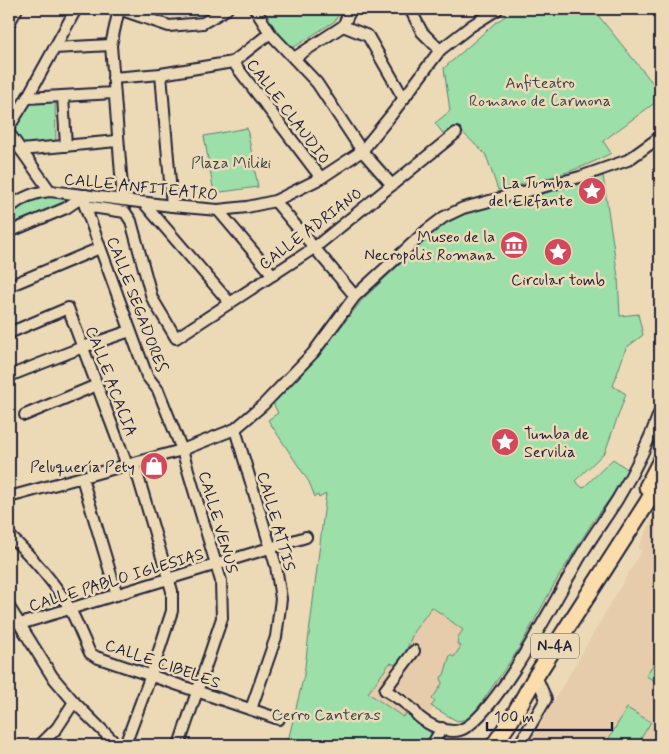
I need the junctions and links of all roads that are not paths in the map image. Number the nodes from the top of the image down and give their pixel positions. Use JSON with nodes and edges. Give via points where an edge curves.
{"nodes":[{"id":1,"x":17,"y":9,"type":"edge"},
{"id":2,"x":76,"y":9,"type":"edge"},
{"id":3,"x":119,"y":9,"type":"edge"},
{"id":4,"x":227,"y":9,"type":"edge"},
{"id":5,"x":255,"y":9,"type":"edge"},
{"id":6,"x":351,"y":9,"type":"edge"},
{"id":7,"x":410,"y":9,"type":"edge"},
{"id":8,"x":498,"y":9,"type":"edge"},
{"id":9,"x":9,"y":22,"type":"edge"},
{"id":10,"x":343,"y":26,"type":"junction"},
{"id":11,"x":270,"y":33,"type":"junction"},
{"id":12,"x":111,"y":45,"type":"junction"},
{"id":13,"x":54,"y":48,"type":"junction"},
{"id":14,"x":440,"y":50,"type":"junction"},
{"id":15,"x":294,"y":58,"type":"junction"},
{"id":16,"x":233,"y":62,"type":"junction"},
{"id":17,"x":161,"y":74,"type":"junction"},
{"id":18,"x":114,"y":78,"type":"junction"},
{"id":19,"x":114,"y":93,"type":"junction"},
{"id":20,"x":63,"y":96,"type":"junction"},
{"id":21,"x":27,"y":98,"type":"junction"},
{"id":22,"x":404,"y":99,"type":"junction"},
{"id":23,"x":9,"y":127,"type":"edge"},
{"id":24,"x":456,"y":132,"type":"dead end"},
{"id":25,"x":9,"y":133,"type":"edge"},
{"id":26,"x":660,"y":137,"type":"edge"},
{"id":27,"x":117,"y":141,"type":"junction"},
{"id":28,"x":66,"y":146,"type":"junction"},
{"id":29,"x":21,"y":150,"type":"junction"},
{"id":30,"x":362,"y":151,"type":"junction"},
{"id":31,"x":321,"y":178,"type":"junction"},
{"id":32,"x":392,"y":185,"type":"junction"},
{"id":33,"x":50,"y":191,"type":"junction"},
{"id":34,"x":85,"y":195,"type":"junction"},
{"id":35,"x":123,"y":200,"type":"junction"},
{"id":36,"x":275,"y":200,"type":"junction"},
{"id":37,"x":144,"y":203,"type":"junction"},
{"id":38,"x":85,"y":206,"type":"junction"},
{"id":39,"x":172,"y":206,"type":"junction"},
{"id":40,"x":9,"y":208,"type":"edge"},
{"id":41,"x":218,"y":210,"type":"junction"},
{"id":42,"x":9,"y":232,"type":"edge"},
{"id":43,"x":100,"y":248,"type":"junction"},
{"id":44,"x":314,"y":248,"type":"junction"},
{"id":45,"x":273,"y":275,"type":"junction"},
{"id":46,"x":9,"y":286,"type":"edge"},
{"id":47,"x":355,"y":296,"type":"junction"},
{"id":48,"x":230,"y":303,"type":"junction"},
{"id":49,"x":130,"y":331,"type":"junction"},
{"id":50,"x":9,"y":333,"type":"edge"},
{"id":51,"x":83,"y":347,"type":"junction"},
{"id":52,"x":9,"y":376,"type":"edge"},
{"id":53,"x":97,"y":385,"type":"junction"},
{"id":54,"x":660,"y":411,"type":"edge"},
{"id":55,"x":24,"y":415,"type":"dead end"},
{"id":56,"x":235,"y":429,"type":"junction"},
{"id":57,"x":182,"y":450,"type":"junction"},
{"id":58,"x":660,"y":462,"type":"edge"},
{"id":59,"x":130,"y":464,"type":"junction"},
{"id":60,"x":82,"y":478,"type":"junction"},
{"id":61,"x":660,"y":479,"type":"edge"},
{"id":62,"x":9,"y":497,"type":"edge"},
{"id":63,"x":9,"y":535,"type":"edge"},
{"id":64,"x":306,"y":537,"type":"dead end"},
{"id":65,"x":270,"y":547,"type":"junction"},
{"id":66,"x":618,"y":548,"type":"junction"},
{"id":67,"x":217,"y":564,"type":"junction"},
{"id":68,"x":168,"y":578,"type":"junction"},
{"id":69,"x":118,"y":594,"type":"junction"},
{"id":70,"x":9,"y":607,"type":"edge"},
{"id":71,"x":70,"y":608,"type":"junction"},
{"id":72,"x":20,"y":624,"type":"junction"},
{"id":73,"x":414,"y":651,"type":"dead end"},
{"id":74,"x":151,"y":675,"type":"junction"},
{"id":75,"x":536,"y":676,"type":"junction"},
{"id":76,"x":198,"y":691,"type":"junction"},
{"id":77,"x":74,"y":702,"type":"junction"},
{"id":78,"x":251,"y":709,"type":"junction"},
{"id":79,"x":278,"y":719,"type":"dead end"},
{"id":80,"x":57,"y":728,"type":"junction"},
{"id":81,"x":442,"y":728,"type":"junction"},
{"id":82,"x":40,"y":745,"type":"edge"},
{"id":83,"x":52,"y":745,"type":"edge"},
{"id":84,"x":117,"y":745,"type":"edge"},
{"id":85,"x":125,"y":745,"type":"edge"},
{"id":86,"x":179,"y":745,"type":"edge"},
{"id":87,"x":432,"y":745,"type":"edge"},
{"id":88,"x":494,"y":745,"type":"edge"},
{"id":89,"x":520,"y":745,"type":"edge"}],
"edges":[{"from":1,"to":9,"type":"street"},
{"from":2,"to":13,"type":"street"},
{"from":3,"to":4,"type":"street","via":[[169,26],[203,22]]},
{"from":3,"to":12,"type":"street"},
{"from":5,"to":11,"type":"street"},
{"from":6,"to":10,"type":"street"},
{"from":7,"to":14,"type":"street","via":[[422,32]]},
{"from":8,"to":14,"type":"street","name":"CALLE ANFITEATRO"},
{"from":10,"to":15,"type":"street"},
{"from":10,"to":22,"type":"street","via":[[368,36]]},
{"from":11,"to":15,"type":"street"},
{"from":11,"to":16,"type":"street"},
{"from":12,"to":13,"type":"street"},
{"from":12,"to":18,"type":"street"},
{"from":13,"to":21,"type":"street"},
{"from":14,"to":22,"type":"street","name":"CALLE ANFITEATRO"},
{"from":15,"to":30,"type":"street","via":[[317,83]]},
{"from":16,"to":17,"type":"street"},
{"from":16,"to":31,"type":"street","name":"CALLE CLAUDIO"},
{"from":17,"to":18,"type":"street"},
{"from":17,"to":39,"type":"street"},
{"from":18,"to":19,"type":"street"},
{"from":19,"to":20,"type":"street"},
{"from":19,"to":27,"type":"street"},
{"from":20,"to":21,"type":"street"},
{"from":20,"to":28,"type":"street"},
{"from":21,"to":23,"type":"street"},
{"from":22,"to":30,"type":"street","name":"CALLE ANFITEATRO"},
{"from":24,"to":32,"type":"street","name":"CALLE ADRIANO"},
{"from":25,"to":29,"type":"street"},
{"from":26,"to":47,"type":"street","via":[[628,160],[463,208],[444,217]]},
{"from":27,"to":28,"type":"street"},
{"from":27,"to":35,"type":"street"},
{"from":28,"to":29,"type":"street"},
{"from":29,"to":33,"type":"street"},
{"from":30,"to":31,"type":"street","name":"CALLE ANFITEATRO"},
{"from":30,"to":32,"type":"street"},
{"from":31,"to":36,"type":"street","name":"CALLE ANFITEATRO"},
{"from":32,"to":44,"type":"street","name":"CALLE ADRIANO"},
{"from":33,"to":34,"type":"street","name":"CALLE ANFITEATRO"},
{"from":33,"to":40,"type":"street","name":"CALLE ANFITEATRO","via":[[34,192]]},
{"from":34,"to":35,"type":"street","name":"CALLE ANFITEATRO"},
{"from":34,"to":38,"type":"street","name":"CALLE SEGADORES"},
{"from":34,"to":42,"type":"street","via":[[66,208]]},
{"from":35,"to":37,"type":"street","name":"CALLE ANFITEATRO"},
{"from":36,"to":41,"type":"street","name":"CALLE ANFITEATRO"},
{"from":36,"to":44,"type":"street"},
{"from":37,"to":39,"type":"street","name":"CALLE ANFITEATRO"},
{"from":37,"to":48,"type":"street"},
{"from":38,"to":43,"type":"street","name":"CALLE SEGADORES"},
{"from":38,"to":48,"type":"street","name":"CALLE ADRIANO","via":[[125,212],[131,221],[152,298],[176,338]]},
{"from":39,"to":41,"type":"street","name":"CALLE ANFITEATRO"},
{"from":41,"to":45,"type":"street"},
{"from":43,"to":46,"type":"street"},
{"from":43,"to":49,"type":"street","name":"CALLE SEGADORES"},
{"from":44,"to":45,"type":"street","name":"CALLE ADRIANO"},
{"from":44,"to":47,"type":"street"},
{"from":45,"to":48,"type":"street","name":"CALLE ADRIANO"},
{"from":47,"to":56,"type":"street","via":[[313,353]]},
{"from":49,"to":51,"type":"street"},
{"from":49,"to":57,"type":"street","name":"CALLE SEGADORES"},
{"from":50,"to":51,"type":"street","name":"CALLE ACACIA","via":[[68,308]]},
{"from":51,"to":52,"type":"street"},
{"from":51,"to":53,"type":"street","name":"CALLE ACACIA"},
{"from":53,"to":55,"type":"street"},
{"from":53,"to":59,"type":"street","name":"CALLE ACACIA"},
{"from":54,"to":81,"type":"street","via":[[628,481],[516,666],[474,722],[457,730]]},
{"from":56,"to":57,"type":"street"},
{"from":56,"to":65,"type":"street","name":"CALLE ATTIS"},
{"from":57,"to":59,"type":"street"},
{"from":57,"to":67,"type":"street","name":"CALLE VENUS"},
{"from":58,"to":66,"type":"highway","number":"N-4A"},
{"from":59,"to":60,"type":"street"},
{"from":59,"to":68,"type":"street","name":"CALLE ACACIA"},
{"from":60,"to":62,"type":"street"},
{"from":60,"to":69,"type":"street"},
{"from":61,"to":66,"type":"highway","number":"N-4A"},
{"from":63,"to":71,"type":"street","name":"CALLE CIBELES","via":[[33,558]]},
{"from":64,"to":65,"type":"street","name":"CALLE PABLO IGLESIAS"},
{"from":65,"to":67,"type":"street","name":"CALLE PABLO IGLESIAS"},
{"from":65,"to":78,"type":"street","name":"CALLE ATTIS","via":[[276,566],[280,609],[276,637]]},
{"from":66,"to":75,"type":"highway","number":"N-4A"},
{"from":67,"to":68,"type":"street","name":"CALLE PABLO IGLESIAS"},
{"from":67,"to":76,"type":"street","name":"CALLE VENUS","via":[[222,618]]},
{"from":68,"to":69,"type":"street","name":"CALLE PABLO IGLESIAS"},
{"from":68,"to":74,"type":"street","name":"CALLE ACACIA","via":[[172,611]]},
{"from":69,"to":71,"type":"street","name":"CALLE PABLO IGLESIAS"},
{"from":70,"to":72,"type":"street"},
{"from":71,"to":72,"type":"street","name":"CALLE PABLO IGLESIAS"},
{"from":71,"to":74,"type":"street","name":"CALLE CIBELES","via":[[90,653]]},
{"from":72,"to":77,"type":"street","via":[[52,676]]},
{"from":73,"to":81,"type":"street","via":[[386,690],[418,716]]},
{"from":74,"to":76,"type":"street","name":"CALLE CIBELES"},
{"from":74,"to":85,"type":"street","name":"CALLE ACACIA"},
{"from":75,"to":88,"type":"highway","number":"N-4A"},
{"from":75,"to":89,"type":"street","via":[[546,699]]},
{"from":76,"to":78,"type":"street","name":"CALLE CIBELES"},
{"from":76,"to":86,"type":"street","name":"CALLE VENUS"},
{"from":77,"to":80,"type":"street"},
{"from":77,"to":84,"type":"street"},
{"from":78,"to":79,"type":"street","name":"CALLE CIBELES"},
{"from":80,"to":82,"type":"street"},
{"from":80,"to":83,"type":"street"},
{"from":81,"to":87,"type":"street"}]}
